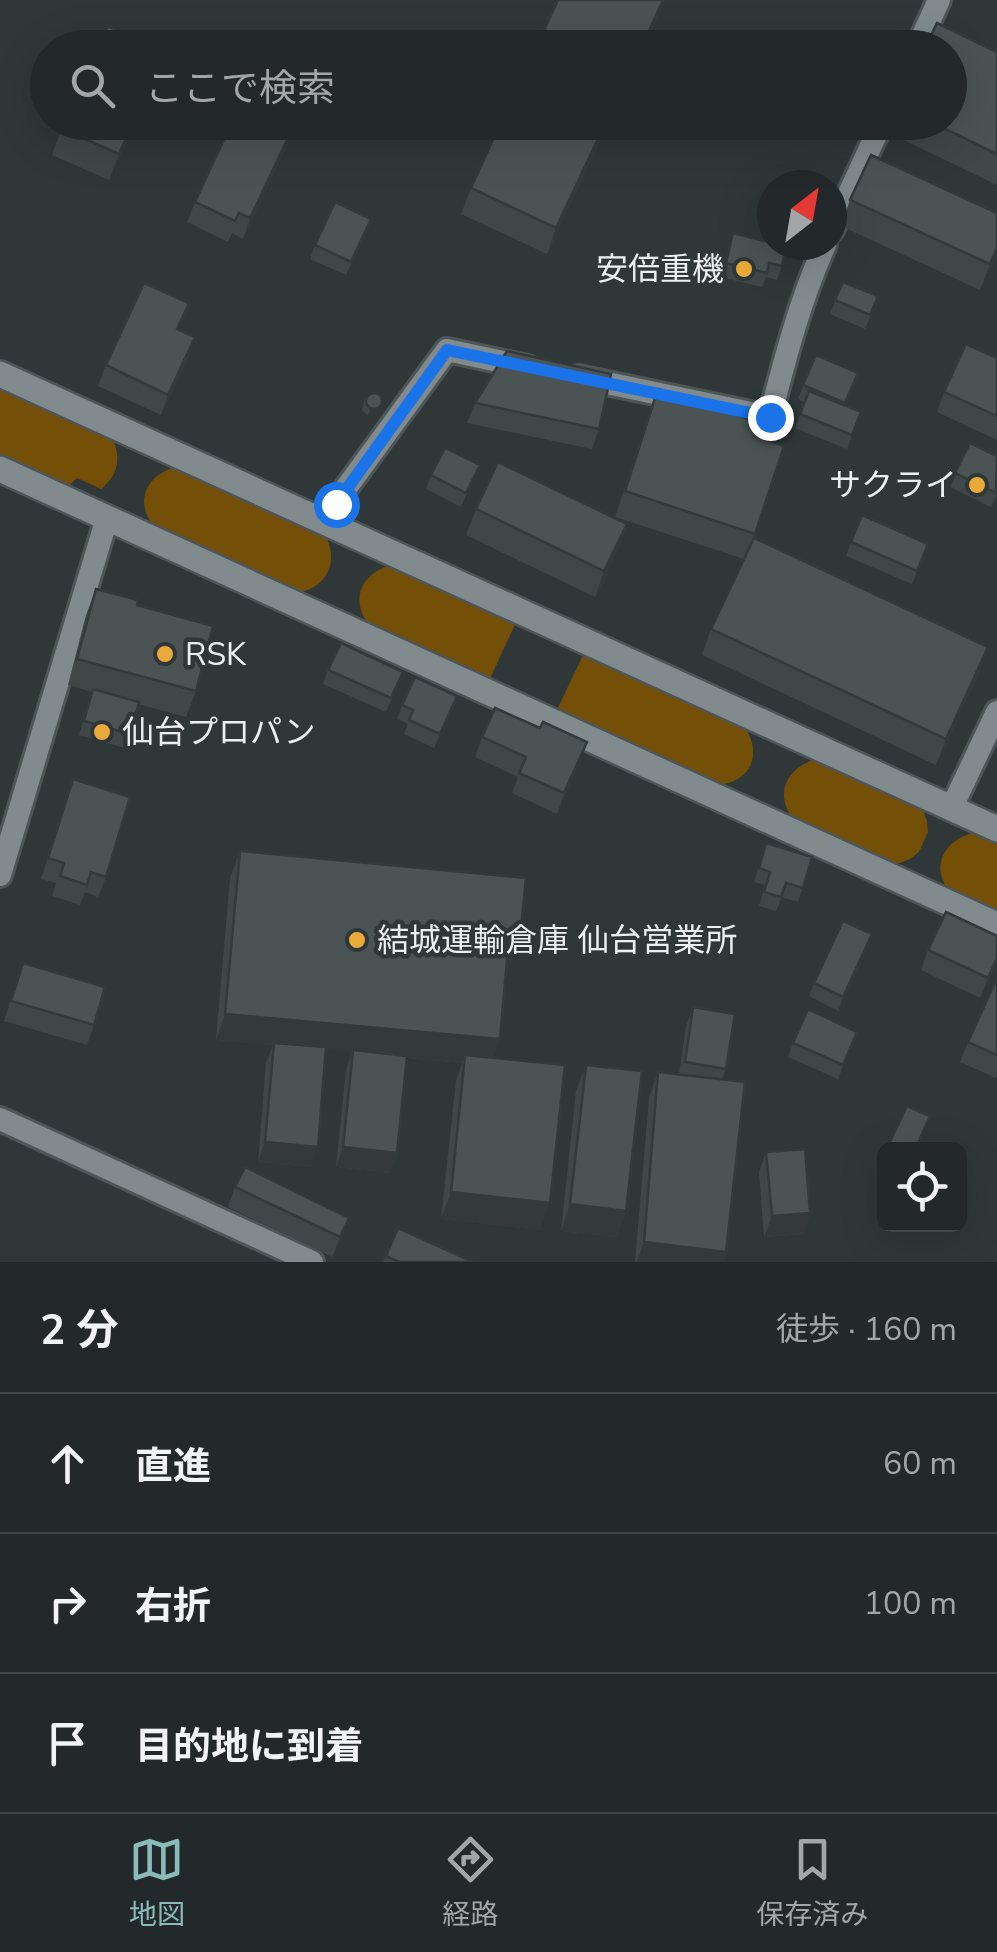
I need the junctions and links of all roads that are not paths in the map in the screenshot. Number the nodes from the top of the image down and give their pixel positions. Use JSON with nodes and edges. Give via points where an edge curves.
{"nodes":[{"id":1,"x":940,"y":0,"type":"edge"},
{"id":2,"x":926,"y":30,"type":"edge"},
{"id":3,"x":874,"y":140,"type":"edge"},
{"id":4,"x":847,"y":198,"type":"edge"},
{"id":5,"x":818,"y":260,"type":"edge"},
{"id":6,"x":0,"y":374,"type":"edge"},
{"id":7,"x":0,"y":470,"type":"edge"},
{"id":8,"x":107,"y":518,"type":"junction"},
{"id":9,"x":322,"y":521,"type":"junction"},
{"id":10,"x":997,"y":712,"type":"edge"},
{"id":11,"x":952,"y":808,"type":"junction"},
{"id":12,"x":997,"y":828,"type":"edge"},
{"id":13,"x":0,"y":876,"type":"edge"},
{"id":14,"x":997,"y":925,"type":"edge"},
{"id":15,"x":0,"y":1119,"type":"edge"},
{"id":16,"x":312,"y":1262,"type":"edge"}],
"edges":[{"from":1,"to":2,"type":"street"},
{"from":3,"to":4,"type":"street"},
{"from":5,"to":9,"type":"street","via":[[770,417],[447,350]]},
{"from":6,"to":9,"type":"street"},
{"from":7,"to":8,"type":"street"},
{"from":8,"to":13,"type":"street"},
{"from":8,"to":14,"type":"street"},
{"from":9,"to":11,"type":"street"},
{"from":10,"to":11,"type":"street"},
{"from":11,"to":12,"type":"street"},
{"from":15,"to":16,"type":"street"}]}
